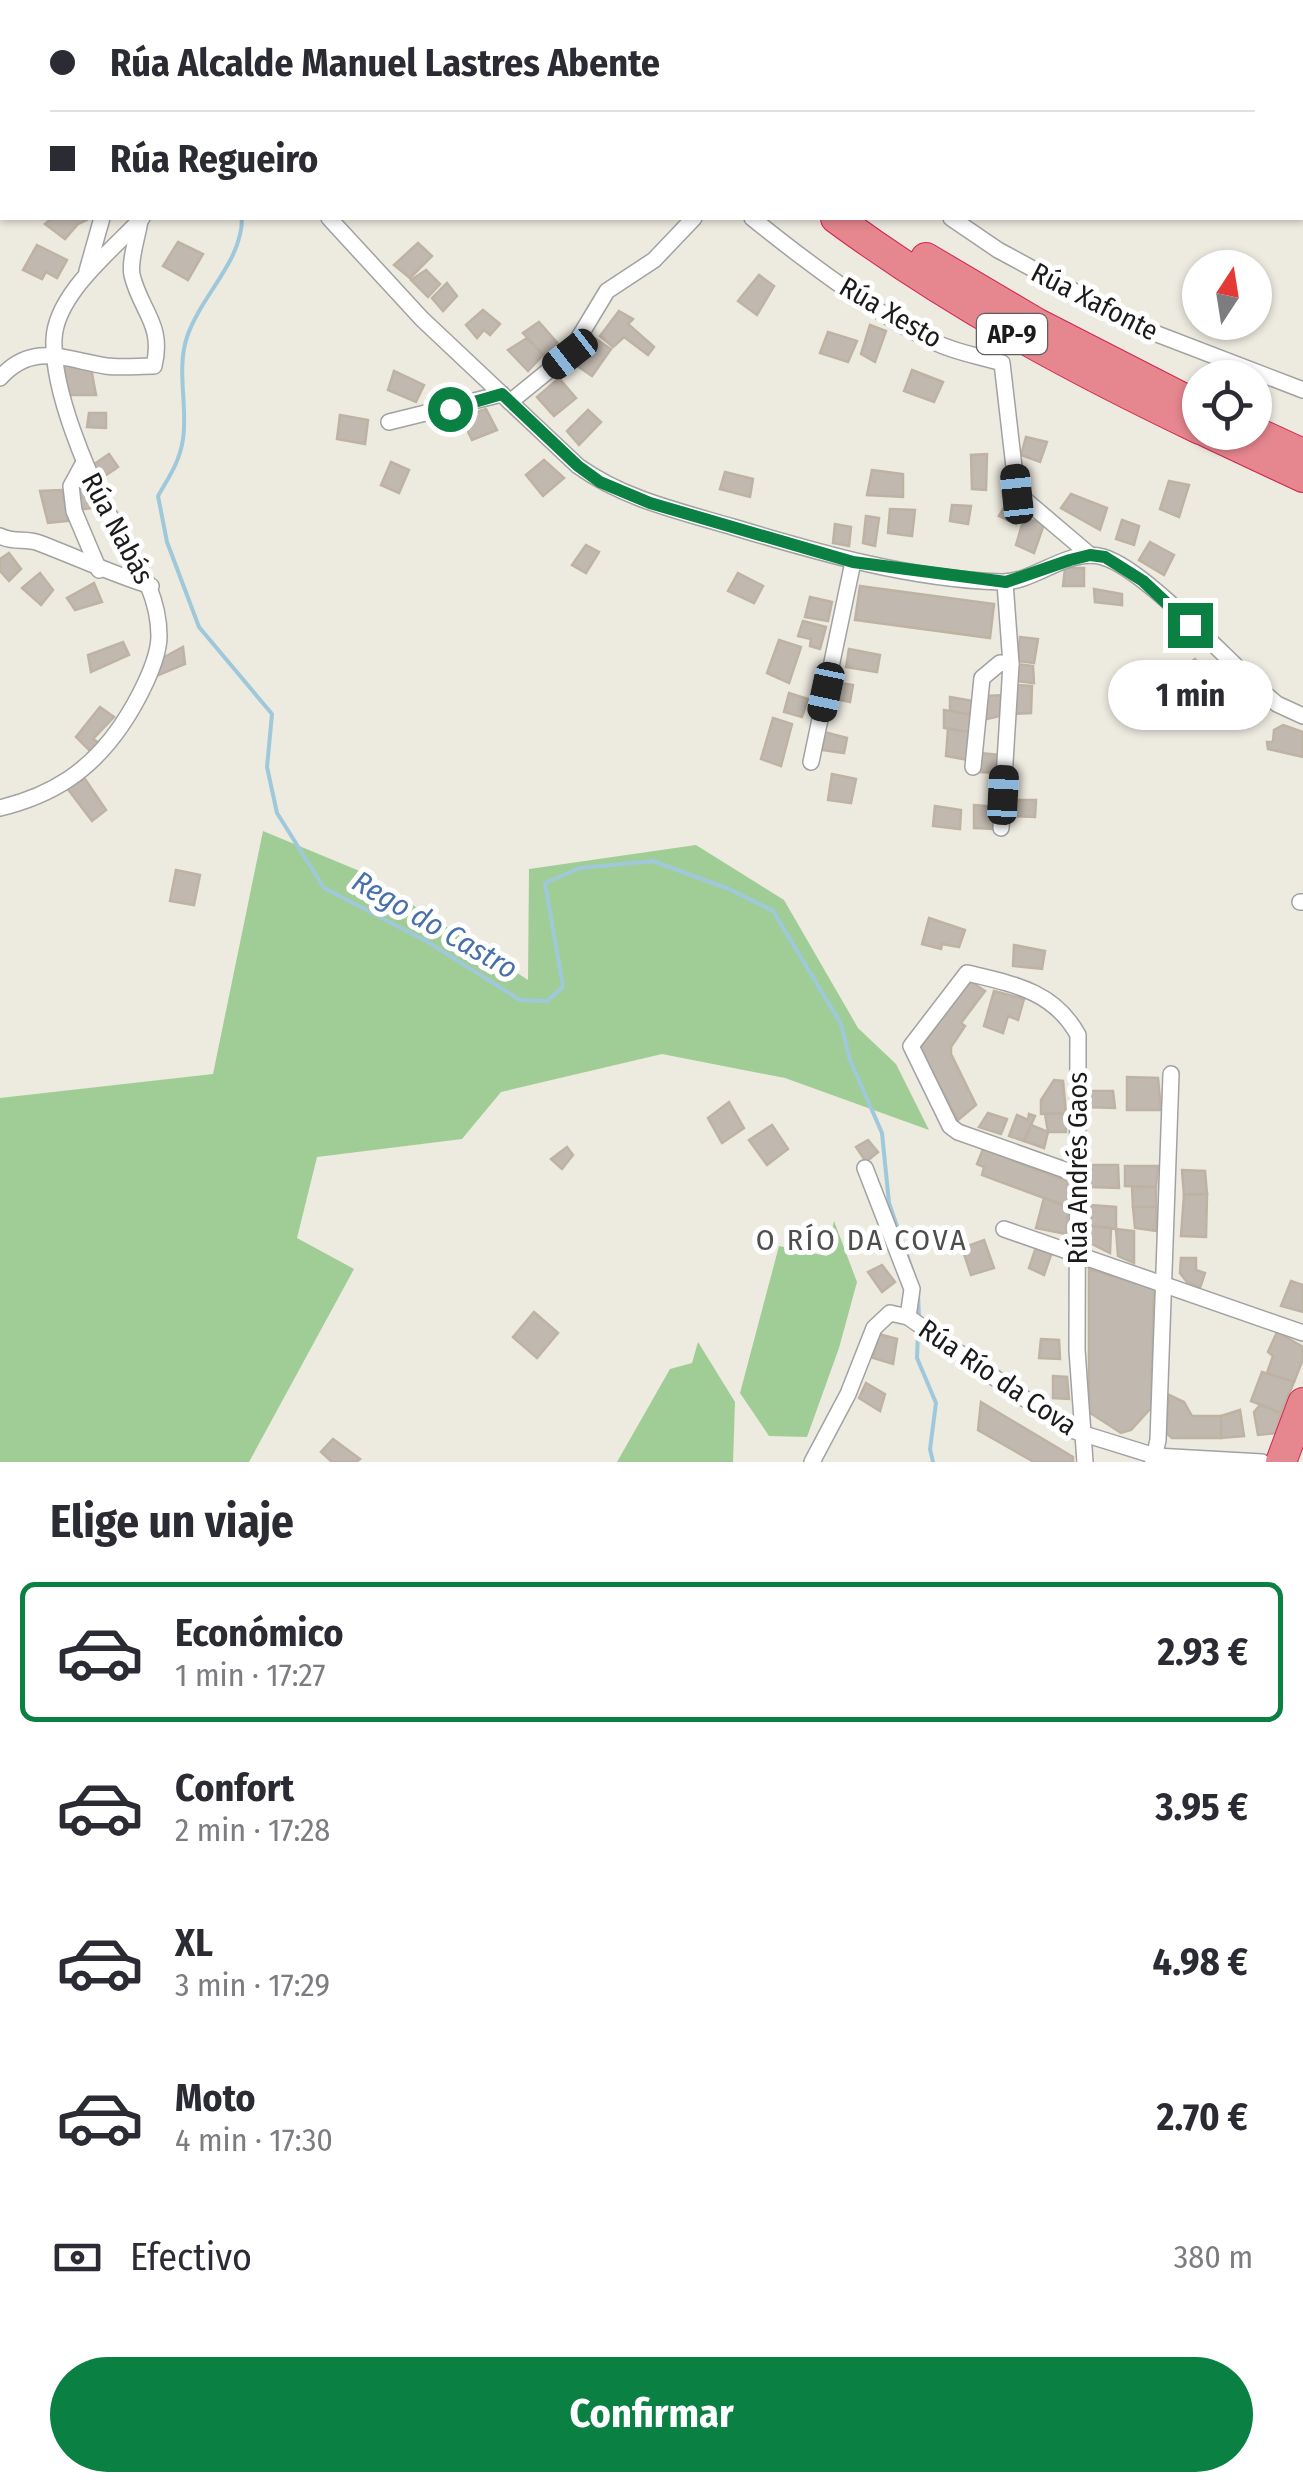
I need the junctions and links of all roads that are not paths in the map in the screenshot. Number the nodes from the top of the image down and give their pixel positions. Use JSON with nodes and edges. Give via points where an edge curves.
{"nodes":[{"id":1,"x":101,"y":220,"type":"edge"},
{"id":2,"x":139,"y":220,"type":"edge"},
{"id":3,"x":141,"y":220,"type":"edge"},
{"id":4,"x":331,"y":220,"type":"edge"},
{"id":5,"x":692,"y":220,"type":"edge"},
{"id":6,"x":754,"y":220,"type":"edge"},
{"id":7,"x":839,"y":220,"type":"edge"},
{"id":8,"x":872,"y":220,"type":"edge"},
{"id":9,"x":955,"y":220,"type":"edge"},
{"id":10,"x":85,"y":276,"type":"junction"},
{"id":11,"x":56,"y":353,"type":"junction"},
{"id":12,"x":0,"y":378,"type":"edge"},
{"id":13,"x":1303,"y":390,"type":"edge"},
{"id":14,"x":506,"y":398,"type":"junction"},
{"id":15,"x":1182,"y":398,"type":"edge"},
{"id":16,"x":1182,"y":421,"type":"edge"},
{"id":17,"x":389,"y":422,"type":"dead end"},
{"id":18,"x":1272,"y":440,"type":"edge"},
{"id":19,"x":1244,"y":450,"type":"edge"},
{"id":20,"x":1303,"y":454,"type":"edge"},
{"id":21,"x":84,"y":464,"type":"junction"},
{"id":22,"x":1303,"y":477,"type":"edge"},
{"id":23,"x":0,"y":536,"type":"edge"},
{"id":24,"x":1090,"y":555,"type":"junction"},
{"id":25,"x":853,"y":562,"type":"junction"},
{"id":26,"x":99,"y":570,"type":"junction"},
{"id":27,"x":1006,"y":582,"type":"junction"},
{"id":28,"x":151,"y":586,"type":"junction"},
{"id":29,"x":1010,"y":664,"type":"junction"},
{"id":30,"x":1303,"y":716,"type":"edge"},
{"id":31,"x":811,"y":762,"type":"dead end"},
{"id":32,"x":973,"y":766,"type":"dead end"},
{"id":33,"x":0,"y":808,"type":"edge"},
{"id":34,"x":1001,"y":828,"type":"dead end"},
{"id":35,"x":1171,"y":1074,"type":"dead end"},
{"id":36,"x":865,"y":1168,"type":"dead end"},
{"id":37,"x":1077,"y":1171,"type":"junction"},
{"id":38,"x":1004,"y":1229,"type":"dead end"},
{"id":39,"x":1077,"y":1252,"type":"junction"},
{"id":40,"x":1166,"y":1282,"type":"junction"},
{"id":41,"x":908,"y":1317,"type":"junction"},
{"id":42,"x":1303,"y":1333,"type":"edge"},
{"id":43,"x":1303,"y":1403,"type":"edge"},
{"id":44,"x":1081,"y":1434,"type":"junction"},
{"id":45,"x":1154,"y":1459,"type":"edge"},
{"id":46,"x":812,"y":1462,"type":"edge"},
{"id":47,"x":1085,"y":1462,"type":"edge"},
{"id":48,"x":1262,"y":1462,"type":"edge"},
{"id":49,"x":1281,"y":1462,"type":"edge"}],
"edges":[{"from":1,"to":10,"type":"street"},
{"from":2,"to":10,"type":"street"},
{"from":3,"to":11,"type":"street","via":[[131,273],[155,323],[154,366],[107,366]]},
{"from":4,"to":14,"type":"street","via":[[422,320]]},
{"from":5,"to":14,"type":"street","via":[[654,260],[608,290],[570,354]]},
{"from":6,"to":24,"type":"street","name":"Rúa Xesto","via":[[910,328],[1002,363],[1017,494]]},
{"from":7,"to":16,"type":"highway","number":"AP-9","via":[[977,315]]},
{"from":8,"to":15,"type":"highway","number":"AP-9","via":[[1036,322]]},
{"from":9,"to":13,"type":"street","name":"Rúa Xafonte","via":[[1144,330]]},
{"from":10,"to":11,"type":"street","via":[[54,336]]},
{"from":11,"to":12,"type":"street","via":[[19,363]]},
{"from":11,"to":21,"type":"street","name":"Rúa Nabás"},
{"from":14,"to":17,"type":"street"},
{"from":14,"to":25,"type":"street","via":[[578,466],[616,489]]},
{"from":18,"to":20,"type":"highway"},
{"from":19,"to":22,"type":"highway","number":"AP-9"},
{"from":21,"to":26,"type":"street","via":[[70,486]]},
{"from":21,"to":28,"type":"street","name":"Rúa Nabás"},
{"from":23,"to":26,"type":"street","via":[[33,540]]},
{"from":24,"to":27,"type":"street"},
{"from":24,"to":30,"type":"street","via":[[1143,581],[1260,691]]},
{"from":25,"to":27,"type":"street"},
{"from":25,"to":31,"type":"street"},
{"from":26,"to":28,"type":"street"},
{"from":27,"to":29,"type":"street"},
{"from":28,"to":33,"type":"street","name":"Rúa Nabás","via":[[160,638],[138,701],[112,740],[80,774],[39,798]]},
{"from":29,"to":32,"type":"street","via":[[1000,663],[982,678]]},
{"from":29,"to":34,"type":"street"},
{"from":35,"to":40,"type":"street"},
{"from":36,"to":41,"type":"street","via":[[912,1289]]},
{"from":37,"to":37,"type":"street","name":"Rúa Andrés Gaos","via":[[1078,1035],[1064,1010],[1016,984],[967,972],[911,1046],[950,1126]]},
{"from":37,"to":39,"type":"street","name":"Rúa Andrés Gaos"},
{"from":38,"to":39,"type":"street"},
{"from":39,"to":40,"type":"street"},
{"from":39,"to":44,"type":"street","name":"Rúa Andrés Gaos"},
{"from":40,"to":42,"type":"street"},
{"from":40,"to":45,"type":"street"},
{"from":41,"to":44,"type":"street","name":"Rúa Río da Cova"},
{"from":41,"to":46,"type":"street","name":"Rúa Río da Cova","via":[[890,1313],[874,1328]]},
{"from":43,"to":49,"type":"highway"},
{"from":44,"to":45,"type":"street","name":"Rúa Río da Cova"},
{"from":44,"to":47,"type":"street","name":"Rúa Andrés Gaos"},
{"from":45,"to":48,"type":"street","name":"Rúa Río da Cova"}]}
